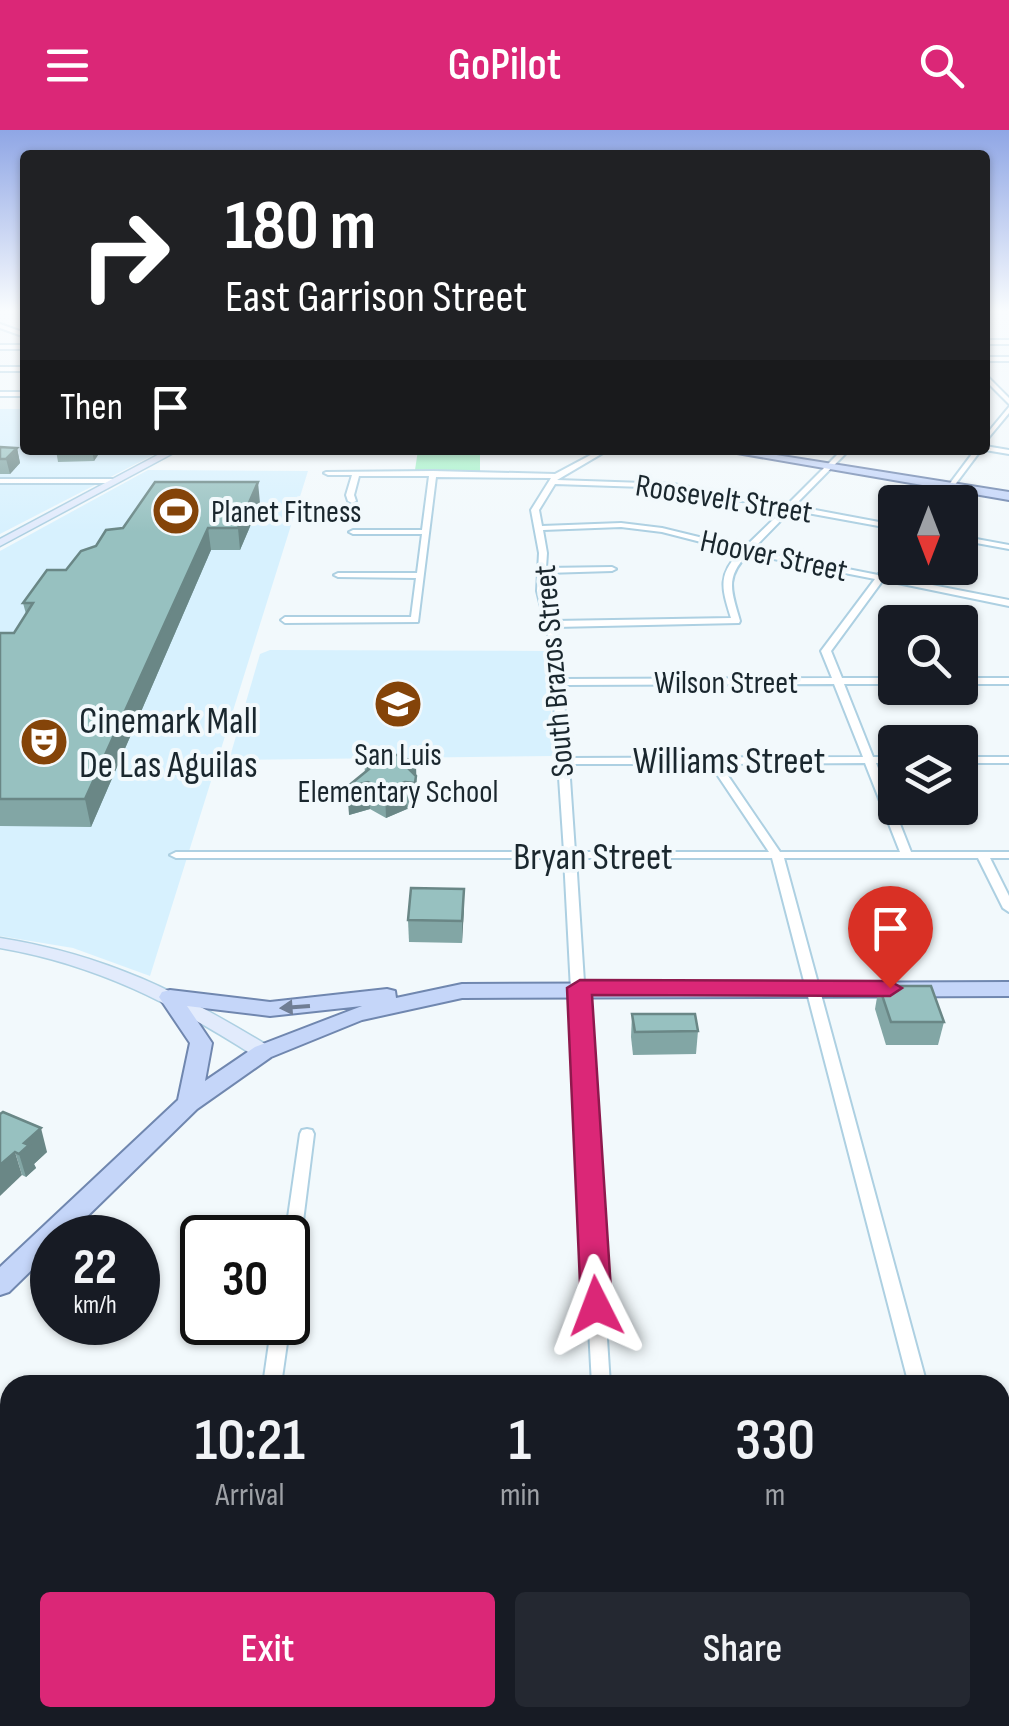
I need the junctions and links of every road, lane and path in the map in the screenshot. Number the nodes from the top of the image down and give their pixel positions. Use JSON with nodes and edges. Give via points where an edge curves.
{"nodes":[{"id":1,"x":992,"y":383,"type":"edge"},
{"id":2,"x":990,"y":388,"type":"edge"},
{"id":3,"x":997,"y":388,"type":"junction"},
{"id":4,"x":1009,"y":406,"type":"edge"},
{"id":5,"x":990,"y":433,"type":"edge"},
{"id":6,"x":164,"y":455,"type":"edge"},
{"id":7,"x":596,"y":455,"type":"edge"},
{"id":8,"x":757,"y":455,"type":"edge"},
{"id":9,"x":841,"y":455,"type":"edge"},
{"id":10,"x":976,"y":455,"type":"edge"},
{"id":11,"x":830,"y":467,"type":"junction"},
{"id":12,"x":328,"y":473,"type":"dead end"},
{"id":13,"x":356,"y":473,"type":"junction"},
{"id":14,"x":434,"y":473,"type":"junction"},
{"id":15,"x":554,"y":479,"type":"junction"},
{"id":16,"x":0,"y":481,"type":"edge"},
{"id":17,"x":115,"y":481,"type":"junction"},
{"id":18,"x":945,"y":485,"type":"edge"},
{"id":19,"x":952,"y":485,"type":"edge"},
{"id":20,"x":978,"y":491,"type":"edge"},
{"id":21,"x":1009,"y":496,"type":"edge"},
{"id":22,"x":352,"y":501,"type":"dead end"},
{"id":23,"x":789,"y":508,"type":"junction"},
{"id":24,"x":878,"y":524,"type":"edge"},
{"id":25,"x":536,"y":528,"type":"junction"},
{"id":26,"x":353,"y":532,"type":"dead end"},
{"id":27,"x":426,"y":532,"type":"junction"},
{"id":28,"x":978,"y":541,"type":"edge"},
{"id":29,"x":0,"y":543,"type":"edge"},
{"id":30,"x":1009,"y":547,"type":"edge"},
{"id":31,"x":746,"y":551,"type":"junction"},
{"id":32,"x":612,"y":569,"type":"dead end"},
{"id":33,"x":542,"y":571,"type":"junction"},
{"id":34,"x":338,"y":575,"type":"dead end"},
{"id":35,"x":421,"y":576,"type":"junction"},
{"id":36,"x":878,"y":578,"type":"edge"},
{"id":37,"x":878,"y":581,"type":"edge"},
{"id":38,"x":916,"y":585,"type":"edge"},
{"id":39,"x":1009,"y":603,"type":"edge"},
{"id":40,"x":284,"y":620,"type":"dead end"},
{"id":41,"x":550,"y":624,"type":"junction"},
{"id":42,"x":1009,"y":681,"type":"edge"},
{"id":43,"x":558,"y":682,"type":"junction"},
{"id":44,"x":836,"y":682,"type":"junction"},
{"id":45,"x":878,"y":682,"type":"edge"},
{"id":46,"x":978,"y":682,"type":"edge"},
{"id":47,"x":866,"y":760,"type":"junction"},
{"id":48,"x":878,"y":760,"type":"edge"},
{"id":49,"x":978,"y":760,"type":"edge"},
{"id":50,"x":1009,"y":760,"type":"edge"},
{"id":51,"x":562,"y":761,"type":"junction"},
{"id":52,"x":713,"y":761,"type":"junction"},
{"id":53,"x":176,"y":855,"type":"dead end"},
{"id":54,"x":776,"y":855,"type":"junction"},
{"id":55,"x":907,"y":855,"type":"junction"},
{"id":56,"x":982,"y":855,"type":"junction"},
{"id":57,"x":1009,"y":855,"type":"edge"},
{"id":58,"x":568,"y":856,"type":"junction"},
{"id":59,"x":1009,"y":908,"type":"edge"},
{"id":60,"x":0,"y":943,"type":"edge"},
{"id":61,"x":580,"y":988,"type":"junction"},
{"id":62,"x":811,"y":988,"type":"junction"},
{"id":63,"x":1009,"y":989,"type":"edge"},
{"id":64,"x":462,"y":991,"type":"junction"},
{"id":65,"x":170,"y":997,"type":"junction"},
{"id":66,"x":263,"y":1052,"type":"junction"},
{"id":67,"x":189,"y":1103,"type":"junction"},
{"id":68,"x":308,"y":1134,"type":"dead end"},
{"id":69,"x":297,"y":1215,"type":"edge"},
{"id":70,"x":0,"y":1284,"type":"edge"},
{"id":71,"x":278,"y":1345,"type":"edge"},
{"id":72,"x":273,"y":1375,"type":"edge"},
{"id":73,"x":600,"y":1375,"type":"edge"},
{"id":74,"x":915,"y":1375,"type":"edge"}],
"edges":[{"from":1,"to":3,"type":"street"},
{"from":2,"to":3,"type":"street"},
{"from":3,"to":4,"type":"street"},
{"from":4,"to":5,"type":"street"},
{"from":6,"to":17,"type":"main road"},
{"from":7,"to":15,"type":"street"},
{"from":8,"to":11,"type":"main road"},
{"from":9,"to":11,"type":"street"},
{"from":10,"to":19,"type":"street"},
{"from":11,"to":18,"type":"main road"},
{"from":11,"to":23,"type":"street"},
{"from":12,"to":13,"type":"street","name":"Roosevelt Street"},
{"from":13,"to":14,"type":"street","name":"Roosevelt Street"},
{"from":13,"to":22,"type":"street"},
{"from":14,"to":15,"type":"street","name":"Roosevelt Street"},
{"from":14,"to":27,"type":"street"},
{"from":15,"to":23,"type":"street","name":"Roosevelt Street","via":[[651,484]]},
{"from":15,"to":25,"type":"street","name":"South Brazos Street","via":[[538,500]]},
{"from":16,"to":17,"type":"street"},
{"from":17,"to":29,"type":"main road"},
{"from":20,"to":21,"type":"main road"},
{"from":23,"to":24,"type":"street","name":"Roosevelt Street"},
{"from":23,"to":31,"type":"street"},
{"from":25,"to":31,"type":"street","name":"Hoover Street","via":[[634,527]]},
{"from":25,"to":33,"type":"street","name":"South Brazos Street"},
{"from":26,"to":27,"type":"street"},
{"from":27,"to":35,"type":"street"},
{"from":28,"to":30,"type":"street"},
{"from":31,"to":36,"type":"street","name":"Hoover Street"},
{"from":31,"to":41,"type":"street","via":[[728,571],[736,620]]},
{"from":32,"to":33,"type":"street"},
{"from":33,"to":41,"type":"street","name":"South Brazos Street"},
{"from":34,"to":35,"type":"street"},
{"from":35,"to":40,"type":"street","via":[[415,620]]},
{"from":37,"to":44,"type":"street","via":[[826,651]]},
{"from":38,"to":39,"type":"street","name":"Hoover Street"},
{"from":41,"to":43,"type":"street","name":"South Brazos Street"},
{"from":42,"to":46,"type":"street"},
{"from":43,"to":44,"type":"street","name":"Wilson Street"},
{"from":43,"to":51,"type":"street","name":"South Brazos Street"},
{"from":44,"to":45,"type":"street","name":"Wilson Street"},
{"from":44,"to":47,"type":"street"},
{"from":47,"to":48,"type":"street","name":"Williams Street"},
{"from":47,"to":52,"type":"street","name":"Williams Street"},
{"from":47,"to":55,"type":"street"},
{"from":49,"to":50,"type":"street"},
{"from":51,"to":52,"type":"street","name":"Williams Street"},
{"from":51,"to":58,"type":"street","name":"South Brazos Street"},
{"from":52,"to":54,"type":"street"},
{"from":53,"to":58,"type":"street","name":"Bryan Street"},
{"from":54,"to":55,"type":"street","name":"Bryan Street"},
{"from":54,"to":58,"type":"street","name":"Bryan Street"},
{"from":54,"to":62,"type":"street"},
{"from":55,"to":56,"type":"street","name":"Bryan Street"},
{"from":56,"to":57,"type":"street","name":"Bryan Street"},
{"from":56,"to":59,"type":"street"},
{"from":58,"to":61,"type":"street","name":"South Brazos Street"},
{"from":60,"to":65,"type":"main road","via":[[101,964]]},
{"from":61,"to":62,"type":"main road"},
{"from":61,"to":64,"type":"main road"},
{"from":61,"to":73,"type":"street","name":"South Brazos Street"},
{"from":62,"to":63,"type":"main road"},
{"from":62,"to":74,"type":"street"},
{"from":64,"to":65,"type":"main road","one_way":true,"via":[[270,1010]]},
{"from":64,"to":66,"type":"main road","via":[[356,1014]]},
{"from":65,"to":66,"type":"main road"},
{"from":65,"to":67,"type":"main road","via":[[201,1043]]},
{"from":66,"to":67,"type":"main road"},
{"from":67,"to":70,"type":"main road"},
{"from":68,"to":69,"type":"street"},
{"from":71,"to":72,"type":"street"}]}
